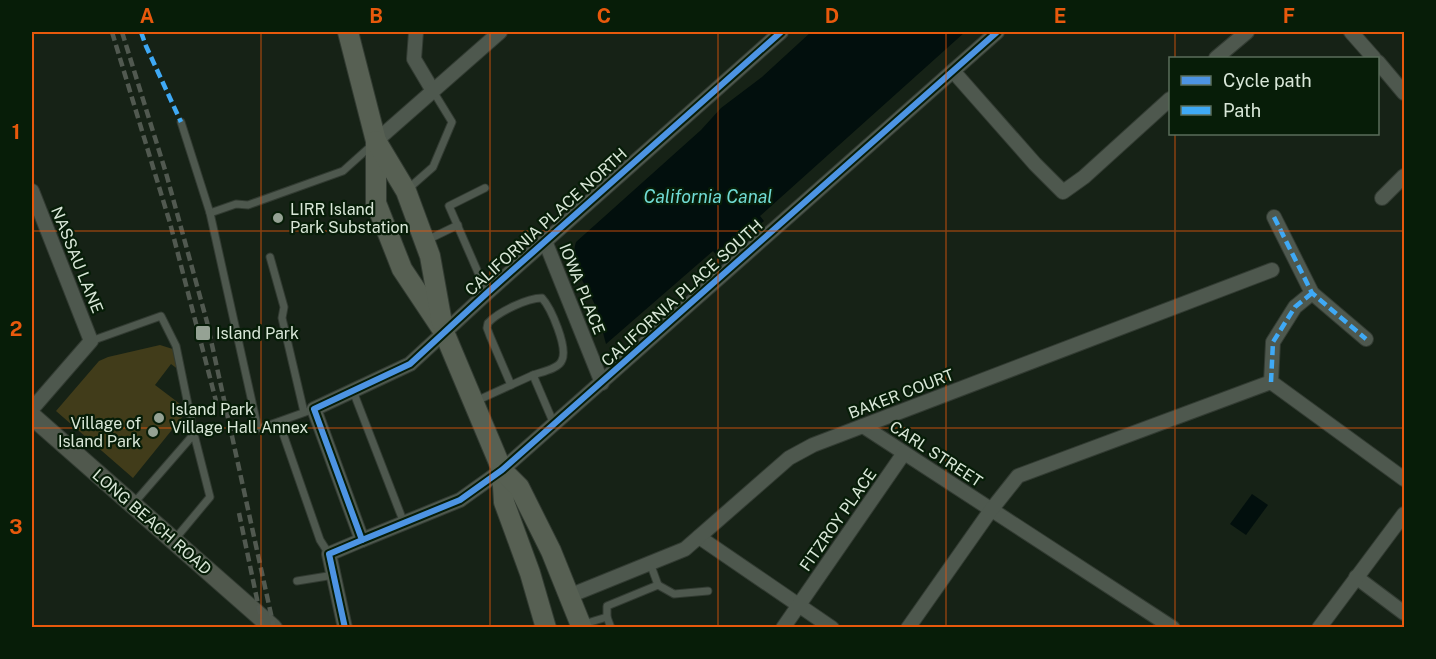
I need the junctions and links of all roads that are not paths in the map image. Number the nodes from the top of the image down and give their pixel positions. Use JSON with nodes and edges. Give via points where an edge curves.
{"nodes":[{"id":1,"x":348,"y":32,"type":"edge"},
{"id":2,"x":416,"y":32,"type":"edge"},
{"id":3,"x":500,"y":32,"type":"edge"},
{"id":4,"x":781,"y":32,"type":"edge"},
{"id":5,"x":997,"y":32,"type":"edge"},
{"id":6,"x":1247,"y":32,"type":"edge"},
{"id":7,"x":1351,"y":32,"type":"edge"},
{"id":8,"x":1217,"y":57,"type":"edge"},
{"id":9,"x":1373,"y":57,"type":"edge"},
{"id":10,"x":1379,"y":64,"type":"edge"},
{"id":11,"x":953,"y":71,"type":"junction"},
{"id":12,"x":433,"y":91,"type":"junction"},
{"id":13,"x":1404,"y":92,"type":"edge"},
{"id":14,"x":1169,"y":100,"type":"edge"},
{"id":15,"x":182,"y":122,"type":"dead end"},
{"id":16,"x":376,"y":141,"type":"junction"},
{"id":17,"x":1404,"y":176,"type":"edge"},
{"id":18,"x":485,"y":188,"type":"dead end"},
{"id":19,"x":32,"y":191,"type":"edge"},
{"id":20,"x":406,"y":191,"type":"junction"},
{"id":21,"x":1382,"y":198,"type":"dead end"},
{"id":22,"x":210,"y":213,"type":"junction"},
{"id":23,"x":1274,"y":217,"type":"dead end"},
{"id":24,"x":458,"y":225,"type":"junction"},
{"id":25,"x":545,"y":241,"type":"junction"},
{"id":26,"x":425,"y":242,"type":"junction"},
{"id":27,"x":270,"y":257,"type":"dead end"},
{"id":28,"x":1272,"y":270,"type":"dead end"},
{"id":29,"x":487,"y":293,"type":"junction"},
{"id":30,"x":1312,"y":293,"type":"junction"},
{"id":31,"x":444,"y":332,"type":"junction"},
{"id":32,"x":1366,"y":339,"type":"dead end"},
{"id":33,"x":91,"y":341,"type":"junction"},
{"id":34,"x":533,"y":375,"type":"junction"},
{"id":35,"x":1271,"y":382,"type":"junction"},
{"id":36,"x":602,"y":383,"type":"junction"},
{"id":37,"x":511,"y":385,"type":"junction"},
{"id":38,"x":353,"y":391,"type":"junction"},
{"id":39,"x":474,"y":403,"type":"junction"},
{"id":40,"x":32,"y":409,"type":"edge"},
{"id":41,"x":309,"y":410,"type":"junction"},
{"id":42,"x":32,"y":417,"type":"edge"},
{"id":43,"x":279,"y":422,"type":"junction"},
{"id":44,"x":555,"y":426,"type":"junction"},
{"id":45,"x":863,"y":426,"type":"junction"},
{"id":46,"x":194,"y":434,"type":"junction"},
{"id":47,"x":904,"y":453,"type":"junction"},
{"id":48,"x":502,"y":470,"type":"junction"},
{"id":49,"x":1404,"y":479,"type":"edge"},
{"id":50,"x":132,"y":505,"type":"junction"},
{"id":51,"x":991,"y":510,"type":"junction"},
{"id":52,"x":1404,"y":514,"type":"edge"},
{"id":53,"x":404,"y":523,"type":"junction"},
{"id":54,"x":699,"y":537,"type":"junction"},
{"id":55,"x":362,"y":540,"type":"junction"},
{"id":56,"x":173,"y":542,"type":"junction"},
{"id":57,"x":329,"y":554,"type":"junction"},
{"id":58,"x":650,"y":563,"type":"junction"},
{"id":59,"x":334,"y":575,"type":"junction"},
{"id":60,"x":1356,"y":577,"type":"junction"},
{"id":61,"x":297,"y":581,"type":"dead end"},
{"id":62,"x":658,"y":585,"type":"junction"},
{"id":63,"x":708,"y":591,"type":"dead end"},
{"id":64,"x":569,"y":596,"type":"junction"},
{"id":65,"x":799,"y":605,"type":"junction"},
{"id":66,"x":1404,"y":613,"type":"edge"},
{"id":67,"x":607,"y":616,"type":"junction"},
{"id":68,"x":1157,"y":623,"type":"edge"},
{"id":69,"x":582,"y":626,"type":"edge"},
{"id":70,"x":273,"y":627,"type":"edge"},
{"id":71,"x":345,"y":627,"type":"edge"},
{"id":72,"x":546,"y":627,"type":"edge"},
{"id":73,"x":611,"y":627,"type":"edge"},
{"id":74,"x":783,"y":627,"type":"edge"},
{"id":75,"x":832,"y":627,"type":"edge"},
{"id":76,"x":909,"y":627,"type":"edge"},
{"id":77,"x":1173,"y":627,"type":"edge"},
{"id":78,"x":1319,"y":627,"type":"edge"}],
"edges":[{"from":1,"to":16,"type":"main road"},
{"from":2,"to":12,"type":"street","via":[[414,59]]},
{"from":3,"to":12,"type":"street"},
{"from":4,"to":25,"type":"street","name":"CALIFORNIA PLACE NORTH"},
{"from":5,"to":11,"type":"street","name":"CALIFORNIA PLACE SOUTH"},
{"from":6,"to":8,"type":"street"},
{"from":7,"to":9,"type":"street"},
{"from":10,"to":13,"type":"street"},
{"from":11,"to":14,"type":"street","via":[[1063,192]]},
{"from":11,"to":36,"type":"street","name":"CALIFORNIA PLACE SOUTH"},
{"from":12,"to":16,"type":"street"},
{"from":12,"to":20,"type":"lane","via":[[452,122],[433,167]]},
{"from":15,"to":22,"type":"lane"},
{"from":16,"to":20,"type":"main road"},
{"from":16,"to":22,"type":"lane","via":[[344,171],[248,205],[236,204]]},
{"from":16,"to":31,"type":"main road","via":[[376,203],[402,269]]},
{"from":17,"to":21,"type":"street"},
{"from":18,"to":24,"type":"lane","via":[[449,206]]},
{"from":19,"to":33,"type":"street","name":"NASSAU LANE"},
{"from":20,"to":26,"type":"main road"},
{"from":22,"to":43,"type":"lane","via":[[258,429]]},
{"from":23,"to":30,"type":"street"},
{"from":24,"to":26,"type":"lane"},
{"from":24,"to":29,"type":"lane"},
{"from":25,"to":29,"type":"street","name":"CALIFORNIA PLACE NORTH"},
{"from":25,"to":36,"type":"street","name":"IOWA PLACE"},
{"from":26,"to":31,"type":"main road"},
{"from":27,"to":41,"type":"lane","via":[[284,307],[282,318]]},
{"from":28,"to":45,"type":"street","name":"BAKER COURT"},
{"from":29,"to":31,"type":"street","name":"CALIFORNIA PLACE NORTH"},
{"from":30,"to":32,"type":"street"},
{"from":30,"to":35,"type":"street","via":[[1295,307],[1273,342]]},
{"from":31,"to":38,"type":"street","name":"CALIFORNIA PLACE NORTH","via":[[410,364]]},
{"from":31,"to":39,"type":"main road"},
{"from":33,"to":40,"type":"street"},
{"from":33,"to":46,"type":"lane","via":[[161,316],[177,346]]},
{"from":34,"to":37,"type":"lane"},
{"from":34,"to":37,"type":"lane","via":[[559,364],[563,356],[561,336],[542,298],[503,312],[488,323]]},
{"from":34,"to":44,"type":"lane"},
{"from":35,"to":49,"type":"street"},
{"from":35,"to":51,"type":"street","via":[[1018,476]]},
{"from":36,"to":44,"type":"street","name":"CALIFORNIA PLACE SOUTH"},
{"from":37,"to":39,"type":"lane"},
{"from":38,"to":41,"type":"street","name":"CALIFORNIA PLACE NORTH"},
{"from":38,"to":53,"type":"lane"},
{"from":39,"to":48,"type":"main road"},
{"from":41,"to":43,"type":"lane"},
{"from":41,"to":55,"type":"street"},
{"from":42,"to":50,"type":"main road","name":"LONG BEACH ROAD"},
{"from":43,"to":57,"type":"lane","via":[[320,540]]},
{"from":44,"to":48,"type":"street","name":"CALIFORNIA PLACE SOUTH"},
{"from":45,"to":47,"type":"street","name":"CARL STREET"},
{"from":45,"to":54,"type":"street","name":"BAKER COURT","via":[[789,458]]},
{"from":46,"to":50,"type":"lane"},
{"from":46,"to":56,"type":"lane","via":[[210,498]]},
{"from":47,"to":51,"type":"street","name":"CARL STREET"},
{"from":47,"to":65,"type":"street","name":"FITZROY PLACE"},
{"from":48,"to":53,"type":"street","name":"CALIFORNIA PLACE SOUTH","via":[[460,500]]},
{"from":48,"to":64,"type":"main road","via":[[519,488]]},
{"from":48,"to":72,"type":"main road","via":[[504,502]]},
{"from":50,"to":56,"type":"main road","name":"LONG BEACH ROAD"},
{"from":51,"to":68,"type":"street","name":"CARL STREET"},
{"from":51,"to":76,"type":"street"},
{"from":52,"to":60,"type":"street"},
{"from":53,"to":55,"type":"street","name":"CALIFORNIA PLACE SOUTH"},
{"from":54,"to":58,"type":"street","name":"BAKER COURT","via":[[685,549]]},
{"from":54,"to":65,"type":"street"},
{"from":55,"to":57,"type":"street","name":"CALIFORNIA PLACE SOUTH"},
{"from":56,"to":70,"type":"main road","name":"LONG BEACH ROAD"},
{"from":57,"to":59,"type":"street"},
{"from":58,"to":62,"type":"lane"},
{"from":58,"to":64,"type":"street","name":"BAKER COURT"},
{"from":59,"to":61,"type":"lane"},
{"from":59,"to":71,"type":"street"},
{"from":60,"to":66,"type":"street"},
{"from":60,"to":78,"type":"street"},
{"from":62,"to":63,"type":"lane","via":[[674,594]]},
{"from":62,"to":67,"type":"lane","via":[[607,606]]},
{"from":64,"to":69,"type":"main road"},
{"from":65,"to":74,"type":"street","name":"FITZROY PLACE"},
{"from":65,"to":75,"type":"street"},
{"from":67,"to":69,"type":"lane"},
{"from":67,"to":73,"type":"lane"},
{"from":68,"to":77,"type":"street","name":"CARL STREET"}]}
